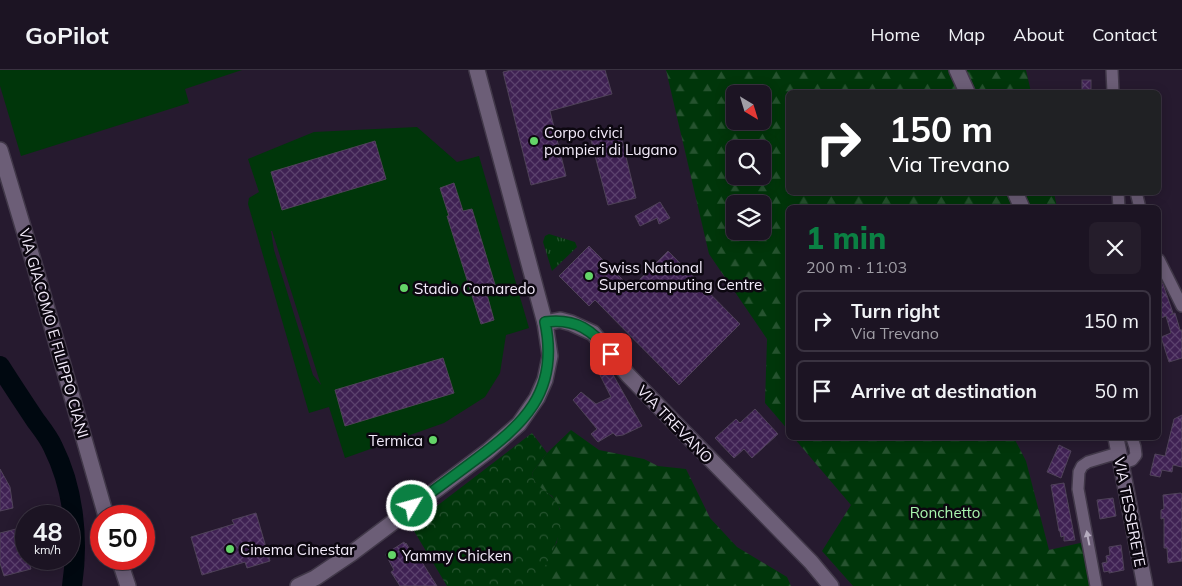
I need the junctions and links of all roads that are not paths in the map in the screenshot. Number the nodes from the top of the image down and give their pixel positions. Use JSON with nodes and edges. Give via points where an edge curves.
{"nodes":[{"id":1,"x":477,"y":70,"type":"edge"},
{"id":2,"x":957,"y":70,"type":"edge"},
{"id":3,"x":1112,"y":70,"type":"edge"},
{"id":4,"x":966,"y":90,"type":"edge"},
{"id":5,"x":1113,"y":90,"type":"edge"},
{"id":6,"x":0,"y":150,"type":"edge"},
{"id":7,"x":1161,"y":264,"type":"edge"},
{"id":8,"x":1182,"y":306,"type":"edge"},
{"id":9,"x":545,"y":322,"type":"junction"},
{"id":10,"x":1133,"y":440,"type":"edge"},
{"id":11,"x":1118,"y":451,"type":"edge"},
{"id":12,"x":103,"y":505,"type":"edge"},
{"id":13,"x":123,"y":570,"type":"edge"},
{"id":14,"x":128,"y":586,"type":"edge"},
{"id":15,"x":298,"y":586,"type":"edge"},
{"id":16,"x":831,"y":586,"type":"edge"},
{"id":17,"x":1096,"y":586,"type":"edge"},
{"id":18,"x":1145,"y":586,"type":"edge"}],
"edges":[{"from":1,"to":9,"type":"main road"},
{"from":2,"to":4,"type":"main road"},
{"from":3,"to":5,"type":"street"},
{"from":6,"to":12,"type":"main road","name":"VIA GIACOMO E FILIPPO CIANI"},
{"from":7,"to":8,"type":"street"},
{"from":9,"to":15,"type":"main road","via":[[550,356],[545,380],[534,404],[519,424],[352,553]]},
{"from":9,"to":16,"type":"main road","name":"VIA TREVANO","via":[[571,322],[597,336],[628,375]]},
{"from":10,"to":11,"type":"street","via":[[1136,455],[1132,460]]},
{"from":17,"to":11,"type":"street","one_way":true,"via":[[1078,489],[1079,472],[1088,462]]},
{"from":11,"to":18,"type":"main road","name":"VIA TESSERETE"},
{"from":13,"to":14,"type":"main road"}]}
